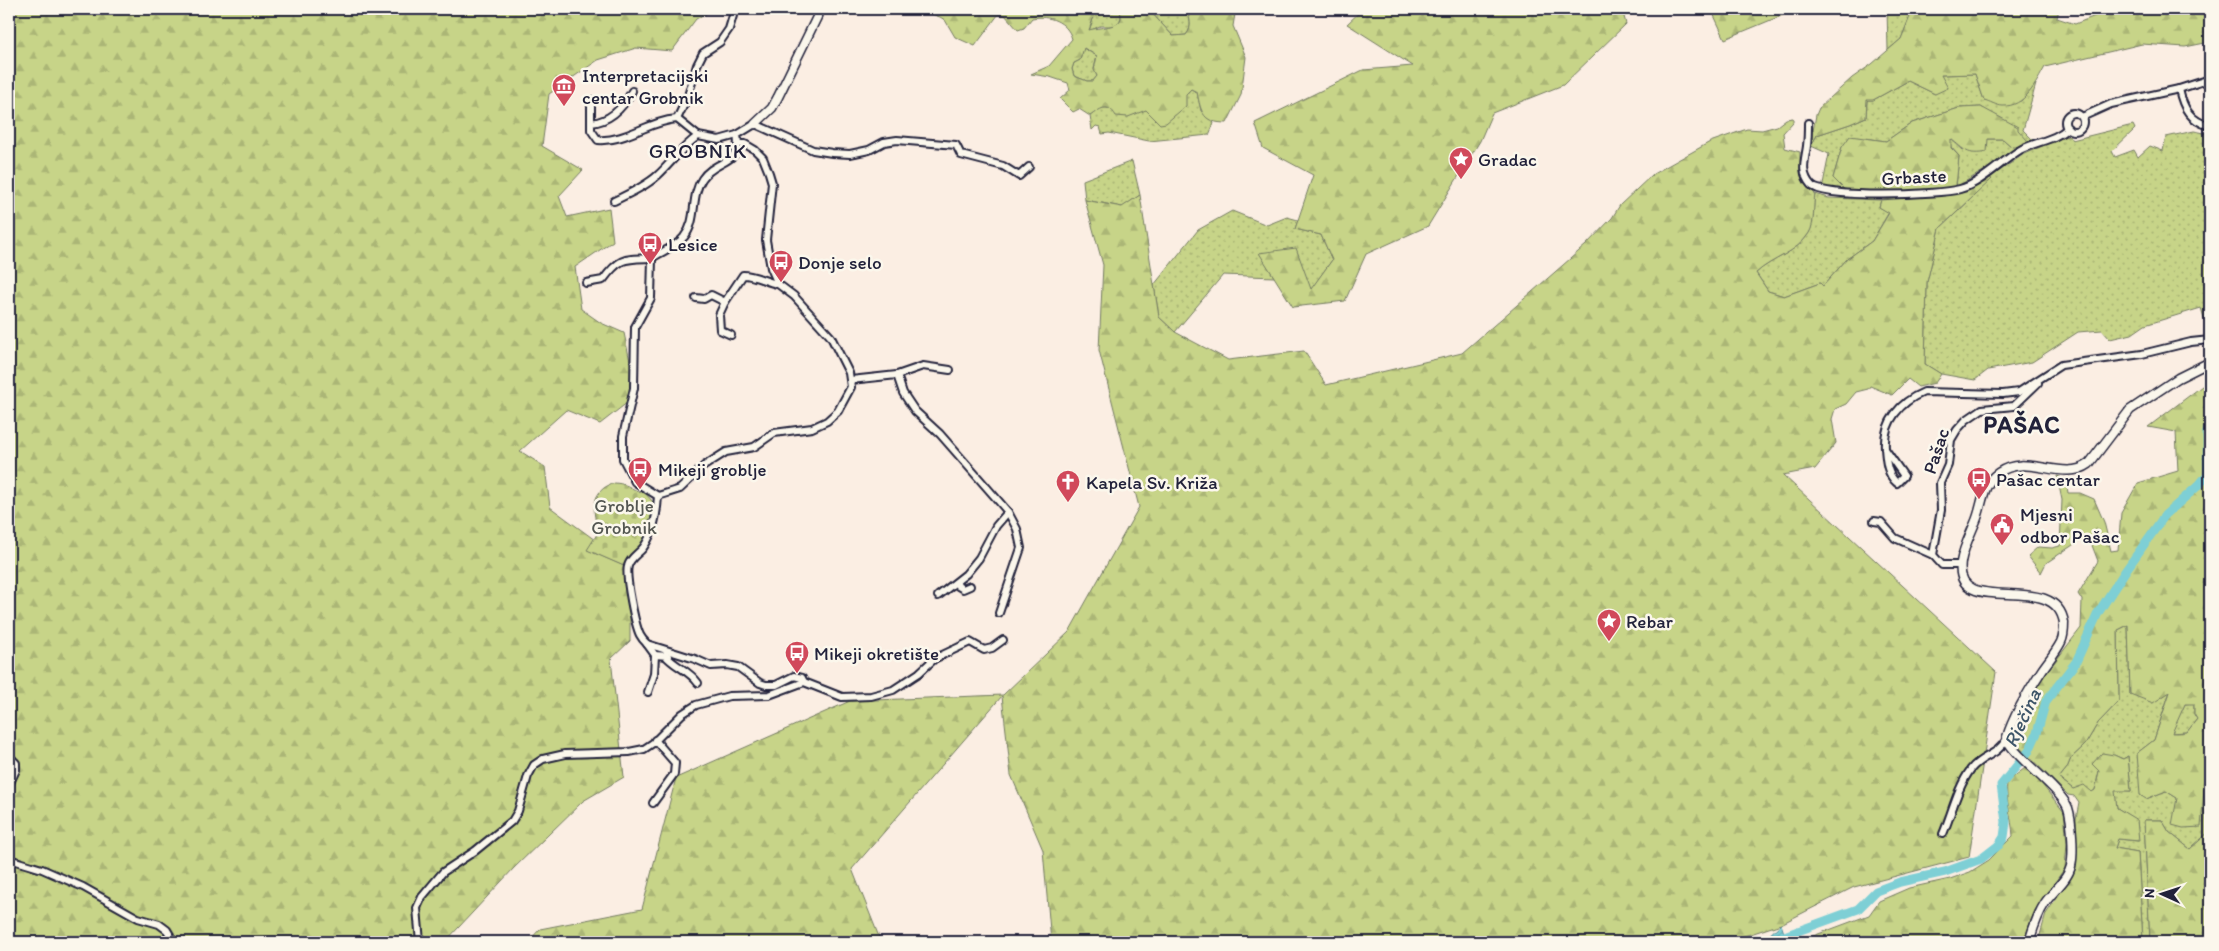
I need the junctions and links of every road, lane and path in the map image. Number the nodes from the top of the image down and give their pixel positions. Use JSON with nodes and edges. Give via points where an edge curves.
{"nodes":[{"id":1,"x":735,"y":9,"type":"edge"},
{"id":2,"x":818,"y":9,"type":"edge"},
{"id":3,"x":2210,"y":79,"type":"edge"},
{"id":4,"x":2179,"y":89,"type":"junction"},
{"id":5,"x":632,"y":91,"type":"dead end"},
{"id":6,"x":590,"y":100,"type":"dead end"},
{"id":7,"x":2082,"y":117,"type":"junction"},
{"id":8,"x":677,"y":119,"type":"junction"},
{"id":9,"x":591,"y":123,"type":"junction"},
{"id":10,"x":1808,"y":123,"type":"dead end"},
{"id":11,"x":755,"y":124,"type":"junction"},
{"id":12,"x":2210,"y":126,"type":"edge"},
{"id":13,"x":2068,"y":128,"type":"junction"},
{"id":14,"x":738,"y":135,"type":"junction"},
{"id":15,"x":698,"y":136,"type":"junction"},
{"id":16,"x":739,"y":144,"type":"junction"},
{"id":17,"x":1029,"y":167,"type":"dead end"},
{"id":18,"x":614,"y":201,"type":"dead end"},
{"id":19,"x":652,"y":258,"type":"junction"},
{"id":20,"x":586,"y":283,"type":"dead end"},
{"id":21,"x":778,"y":284,"type":"junction"},
{"id":22,"x":696,"y":298,"type":"dead end"},
{"id":23,"x":725,"y":302,"type":"junction"},
{"id":24,"x":731,"y":335,"type":"dead end"},
{"id":25,"x":2210,"y":340,"type":"edge"},
{"id":26,"x":2210,"y":362,"type":"edge"},
{"id":27,"x":950,"y":370,"type":"dead end"},
{"id":28,"x":897,"y":375,"type":"junction"},
{"id":29,"x":2041,"y":378,"type":"junction"},
{"id":30,"x":851,"y":380,"type":"junction"},
{"id":31,"x":1885,"y":449,"type":"junction"},
{"id":32,"x":658,"y":496,"type":"junction"},
{"id":33,"x":1008,"y":512,"type":"junction"},
{"id":34,"x":1874,"y":521,"type":"dead end"},
{"id":35,"x":1933,"y":555,"type":"junction"},
{"id":36,"x":1961,"y":565,"type":"junction"},
{"id":37,"x":957,"y":582,"type":"junction"},
{"id":38,"x":970,"y":586,"type":"dead end"},
{"id":39,"x":938,"y":596,"type":"dead end"},
{"id":40,"x":999,"y":613,"type":"dead end"},
{"id":41,"x":1003,"y":640,"type":"dead end"},
{"id":42,"x":647,"y":644,"type":"junction"},
{"id":43,"x":655,"y":655,"type":"junction"},
{"id":44,"x":665,"y":655,"type":"junction"},
{"id":45,"x":685,"y":656,"type":"junction"},
{"id":46,"x":698,"y":682,"type":"dead end"},
{"id":47,"x":804,"y":682,"type":"junction"},
{"id":48,"x":648,"y":692,"type":"dead end"},
{"id":49,"x":655,"y":740,"type":"junction"},
{"id":50,"x":2008,"y":743,"type":"junction"},
{"id":51,"x":9,"y":756,"type":"edge"},
{"id":52,"x":9,"y":785,"type":"edge"},
{"id":53,"x":653,"y":803,"type":"dead end"},
{"id":54,"x":1943,"y":834,"type":"dead end"},
{"id":55,"x":9,"y":859,"type":"edge"},
{"id":56,"x":174,"y":942,"type":"edge"},
{"id":57,"x":420,"y":942,"type":"edge"},
{"id":58,"x":2029,"y":942,"type":"edge"}],
"edges":[{"from":1,"to":8,"type":"street","via":[[729,29],[720,42],[703,53]]},
{"from":2,"to":11,"type":"main road","via":[[772,108]]},
{"from":3,"to":4,"type":"street","name":"Grbaste"},
{"from":4,"to":7,"type":"street","name":"Grbaste","via":[[2111,104]]},
{"from":4,"to":12,"type":"street","via":[[2185,109],[2202,124]]},
{"from":5,"to":9,"type":"street","via":[[610,118]]},
{"from":6,"to":9,"type":"street"},
{"from":7,"to":13,"type":"street","name":"Grbaste","via":[[2080,128]]},
{"from":7,"to":13,"type":"street","name":"Grbaste","via":[[2069,114],[2065,119]]},
{"from":8,"to":9,"type":"street","via":[[660,121],[617,140],[603,141],[596,138]]},
{"from":8,"to":15,"type":"street"},
{"from":10,"to":13,"type":"street","name":"Grbaste","via":[[1803,165],[1812,186],[1817,191],[1829,193],[1873,194],[1962,189],[2020,150],[2061,134]]},
{"from":11,"to":14,"type":"street"},
{"from":11,"to":17,"type":"street","via":[[813,150],[850,154],[897,140],[956,145],[961,155],[1003,166],[1019,176]]},
{"from":14,"to":15,"type":"street","via":[[719,140]]},
{"from":14,"to":16,"type":"street"},
{"from":15,"to":18,"type":"street","via":[[680,150],[658,175]]},
{"from":16,"to":19,"type":"street","via":[[732,158],[707,172],[700,181],[694,197],[691,225],[682,239]]},
{"from":16,"to":21,"type":"street","via":[[745,144],[763,158],[772,183],[766,240],[771,268]]},
{"from":19,"to":20,"type":"street","via":[[625,259],[615,264],[603,280]]},
{"from":19,"to":32,"type":"street","via":[[651,298],[635,327],[634,388],[623,436],[623,459],[635,482]]},
{"from":21,"to":23,"type":"street","via":[[743,275]]},
{"from":21,"to":30,"type":"street","via":[[794,296],[831,337]]},
{"from":22,"to":23,"type":"street","via":[[712,295]]},
{"from":23,"to":24,"type":"street","via":[[719,315],[720,330]]},
{"from":25,"to":29,"type":"street","name":"Pašac","via":[[2060,366]]},
{"from":26,"to":36,"type":"main road","via":[[2178,378],[2130,410],[2082,469],[2074,472],[2019,466],[1999,472],[1985,488]]},
{"from":27,"to":28,"type":"street","via":[[923,366]]},
{"from":28,"to":30,"type":"street"},
{"from":28,"to":33,"type":"street","via":[[903,393],[915,411],[940,434]]},
{"from":29,"to":31,"type":"street","name":"Pašac","via":[[2019,392],[1933,392],[1915,396],[1893,416],[1884,437]]},
{"from":29,"to":35,"type":"street","name":"Pašac","via":[[2014,406],[1982,409],[1956,430],[1940,483],[1940,515]]},
{"from":30,"to":32,"type":"street","via":[[848,394],[838,411],[827,421],[812,428],[774,434],[754,447],[726,452],[704,466],[680,489]]},
{"from":31,"to":31,"type":"street","name":"Pašac","via":[[1904,476],[1898,483],[1885,463]]},
{"from":32,"to":42,"type":"street","via":[[650,536],[628,568],[637,626]]},
{"from":33,"to":37,"type":"street","via":[[996,526],[979,558]]},
{"from":33,"to":40,"type":"street","via":[[1020,536],[1021,548]]},
{"from":34,"to":35,"type":"street","via":[[1881,522],[1895,538]]},
{"from":35,"to":36,"type":"street","via":[[1942,565]]},
{"from":36,"to":50,"type":"main road","via":[[1965,581],[1977,591],[2038,596],[2056,605],[2062,615],[2064,633],[2061,642],[2031,687],[2008,733]]},
{"from":37,"to":38,"type":"street","via":[[963,589]]},
{"from":37,"to":39,"type":"street"},
{"from":41,"to":47,"type":"street","via":[[984,650],[970,642],[962,645],[934,659],[892,690],[871,696],[842,697],[816,684]]},
{"from":42,"to":43,"type":"street"},
{"from":42,"to":45,"type":"street"},
{"from":43,"to":44,"type":"street"},
{"from":43,"to":48,"type":"street","via":[[654,674]]},
{"from":44,"to":45,"type":"street"},
{"from":44,"to":46,"type":"street","via":[[678,667],[692,673]]},
{"from":45,"to":47,"type":"street","via":[[711,666],[738,667],[766,685],[776,685],[794,676]]},
{"from":47,"to":49,"type":"street","via":[[769,695],[729,696],[696,705]]},
{"from":49,"to":53,"type":"street","via":[[675,768]]},
{"from":49,"to":57,"type":"street","via":[[644,749],[565,754],[534,765],[512,821],[443,872],[422,897],[417,908]]},
{"from":50,"to":54,"type":"street","via":[[1982,758],[1971,769]]},
{"from":50,"to":58,"type":"main road","via":[[2064,801],[2071,822],[2071,866],[2044,904]]},
{"from":51,"to":52,"type":"street","via":[[16,763]]},
{"from":55,"to":56,"type":"street","via":[[42,869],[83,887],[138,918],[159,924]]}]}
